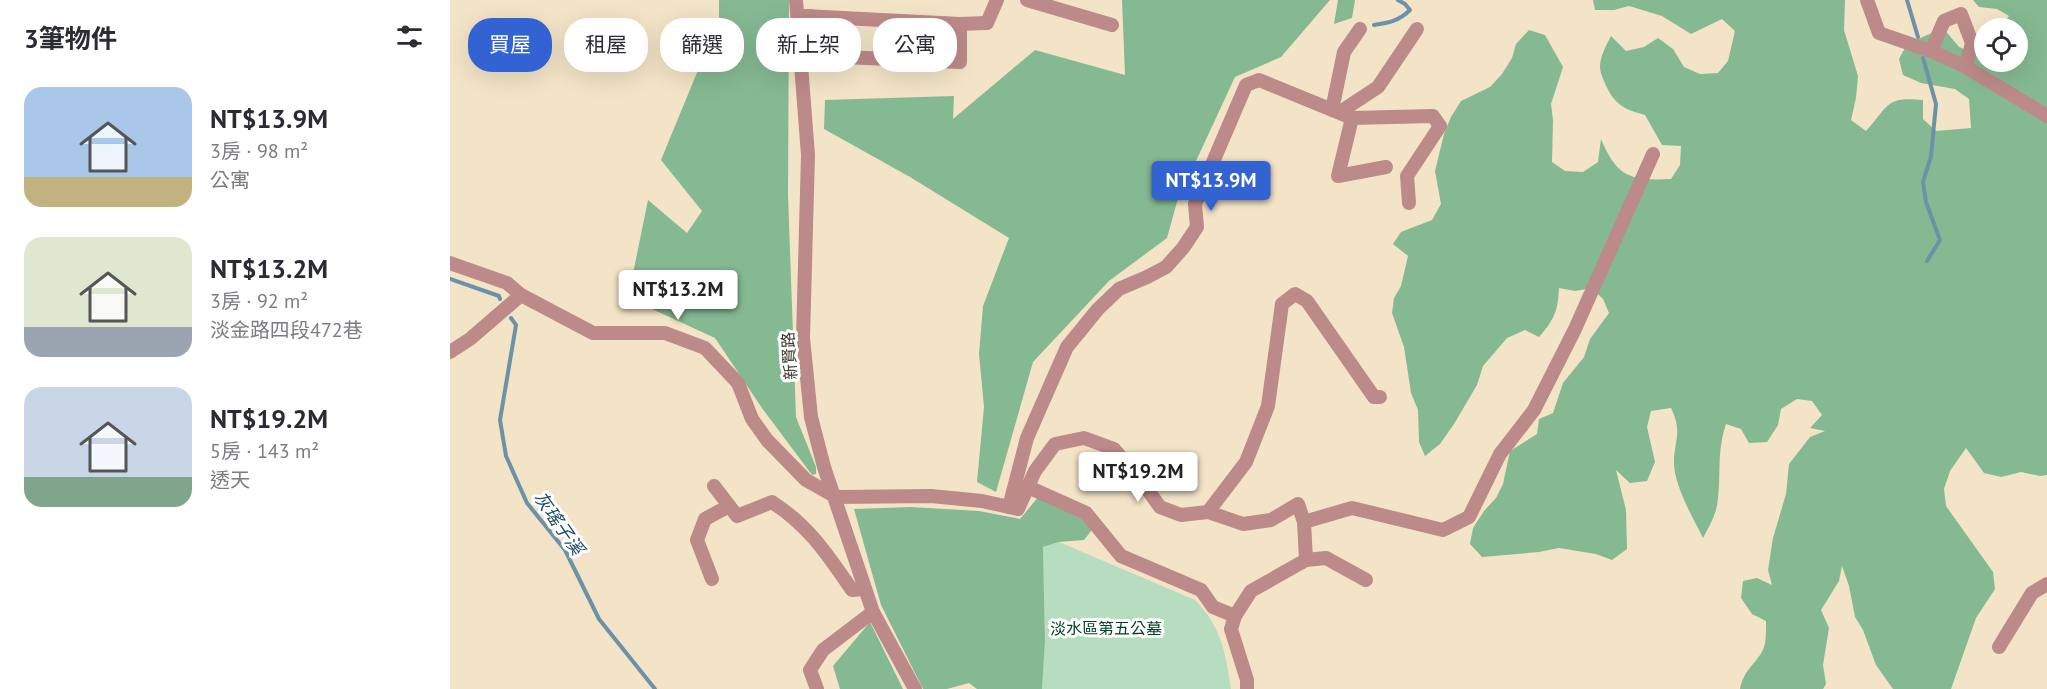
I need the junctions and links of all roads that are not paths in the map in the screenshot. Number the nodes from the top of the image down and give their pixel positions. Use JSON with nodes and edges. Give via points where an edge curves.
{"nodes":[{"id":1,"x":796,"y":0,"type":"edge"},
{"id":2,"x":997,"y":0,"type":"edge"},
{"id":3,"x":1027,"y":0,"type":"edge"},
{"id":4,"x":1867,"y":0,"type":"edge"},
{"id":5,"x":796,"y":16,"type":"junction"},
{"id":6,"x":810,"y":16,"type":"junction"},
{"id":7,"x":960,"y":24,"type":"junction"},
{"id":8,"x":1112,"y":25,"type":"dead end"},
{"id":9,"x":1360,"y":29,"type":"dead end"},
{"id":10,"x":1417,"y":29,"type":"dead end"},
{"id":11,"x":1931,"y":51,"type":"junction"},
{"id":12,"x":1966,"y":67,"type":"junction"},
{"id":13,"x":1342,"y":113,"type":"junction"},
{"id":14,"x":2047,"y":116,"type":"edge"},
{"id":15,"x":1653,"y":154,"type":"dead end"},
{"id":16,"x":1386,"y":167,"type":"dead end"},
{"id":17,"x":1409,"y":203,"type":"dead end"},
{"id":18,"x":450,"y":263,"type":"edge"},
{"id":19,"x":521,"y":295,"type":"junction"},
{"id":20,"x":450,"y":352,"type":"edge"},
{"id":21,"x":1380,"y":397,"type":"dead end"},
{"id":22,"x":714,"y":486,"type":"dead end"},
{"id":23,"x":1028,"y":487,"type":"junction"},
{"id":24,"x":836,"y":497,"type":"junction"},
{"id":25,"x":729,"y":506,"type":"junction"},
{"id":26,"x":1009,"y":507,"type":"junction"},
{"id":27,"x":1208,"y":512,"type":"junction"},
{"id":28,"x":1304,"y":522,"type":"junction"},
{"id":29,"x":1306,"y":560,"type":"junction"},
{"id":30,"x":712,"y":579,"type":"dead end"},
{"id":31,"x":1366,"y":580,"type":"dead end"},
{"id":32,"x":2047,"y":584,"type":"edge"},
{"id":33,"x":864,"y":589,"type":"junction"},
{"id":34,"x":873,"y":612,"type":"junction"},
{"id":35,"x":1236,"y":616,"type":"junction"},
{"id":36,"x":1999,"y":647,"type":"dead end"},
{"id":37,"x":817,"y":689,"type":"edge"},
{"id":38,"x":915,"y":689,"type":"edge"},
{"id":39,"x":1247,"y":689,"type":"edge"}],
"edges":[{"from":1,"to":5,"type":"street","name":"新賢路"},
{"from":2,"to":7,"type":"street","via":[[987,23]]},
{"from":3,"to":8,"type":"street"},
{"from":4,"to":11,"type":"street","via":[[1878,33]]},
{"from":5,"to":6,"type":"street"},
{"from":5,"to":24,"type":"street","name":"新賢路","via":[[808,154],[803,338],[811,417]]},
{"from":6,"to":7,"type":"street"},
{"from":6,"to":7,"type":"street","via":[[819,56],[960,62]]},
{"from":9,"to":13,"type":"street","via":[[1344,52]]},
{"from":10,"to":13,"type":"street","via":[[1378,87]]},
{"from":11,"to":12,"type":"street"},
{"from":11,"to":12,"type":"street","via":[[1944,21],[1961,14],[1972,43]]},
{"from":12,"to":14,"type":"street"},
{"from":13,"to":16,"type":"street","via":[[1338,176]]},
{"from":13,"to":17,"type":"street","via":[[1433,116],[1440,126],[1407,176]]},
{"from":13,"to":26,"type":"street","via":[[1259,80],[1246,84],[1195,204],[1197,227],[1166,267],[1119,290],[1068,347],[1027,438]]},
{"from":15,"to":28,"type":"street","via":[[1575,329],[1534,410],[1500,454],[1469,517],[1443,530],[1352,508]]},
{"from":18,"to":19,"type":"street","via":[[507,284]]},
{"from":19,"to":20,"type":"street"},
{"from":19,"to":24,"type":"street","via":[[593,333],[664,333],[705,348],[738,383],[752,418],[767,440],[806,480]]},
{"from":21,"to":27,"type":"street","via":[[1374,397],[1307,301],[1295,294],[1282,304],[1268,406],[1246,462]]},
{"from":22,"to":25,"type":"street"},
{"from":23,"to":26,"type":"street","via":[[1018,509]]},
{"from":23,"to":27,"type":"street","via":[[1054,444],[1084,438],[1114,449],[1160,507],[1181,515]]},
{"from":23,"to":35,"type":"street","via":[[1086,513],[1121,556],[1200,590],[1213,607]]},
{"from":24,"to":26,"type":"street","via":[[932,496]]},
{"from":24,"to":33,"type":"street","name":"新賢路"},
{"from":25,"to":30,"type":"street","via":[[705,519],[697,540]]},
{"from":25,"to":33,"type":"street","via":[[737,516],[772,502],[794,516],[818,541],[852,590]]},
{"from":27,"to":28,"type":"street","via":[[1243,524],[1271,520],[1298,504]]},
{"from":28,"to":29,"type":"street"},
{"from":29,"to":31,"type":"street","via":[[1326,558]]},
{"from":29,"to":35,"type":"street","via":[[1251,591]]},
{"from":32,"to":36,"type":"street","via":[[2032,593]]},
{"from":33,"to":34,"type":"street","name":"新賢路"},
{"from":34,"to":37,"type":"street","via":[[823,650],[804,671]]},
{"from":34,"to":38,"type":"street","name":"新賢路"},
{"from":35,"to":39,"type":"street","via":[[1232,629]]}]}
